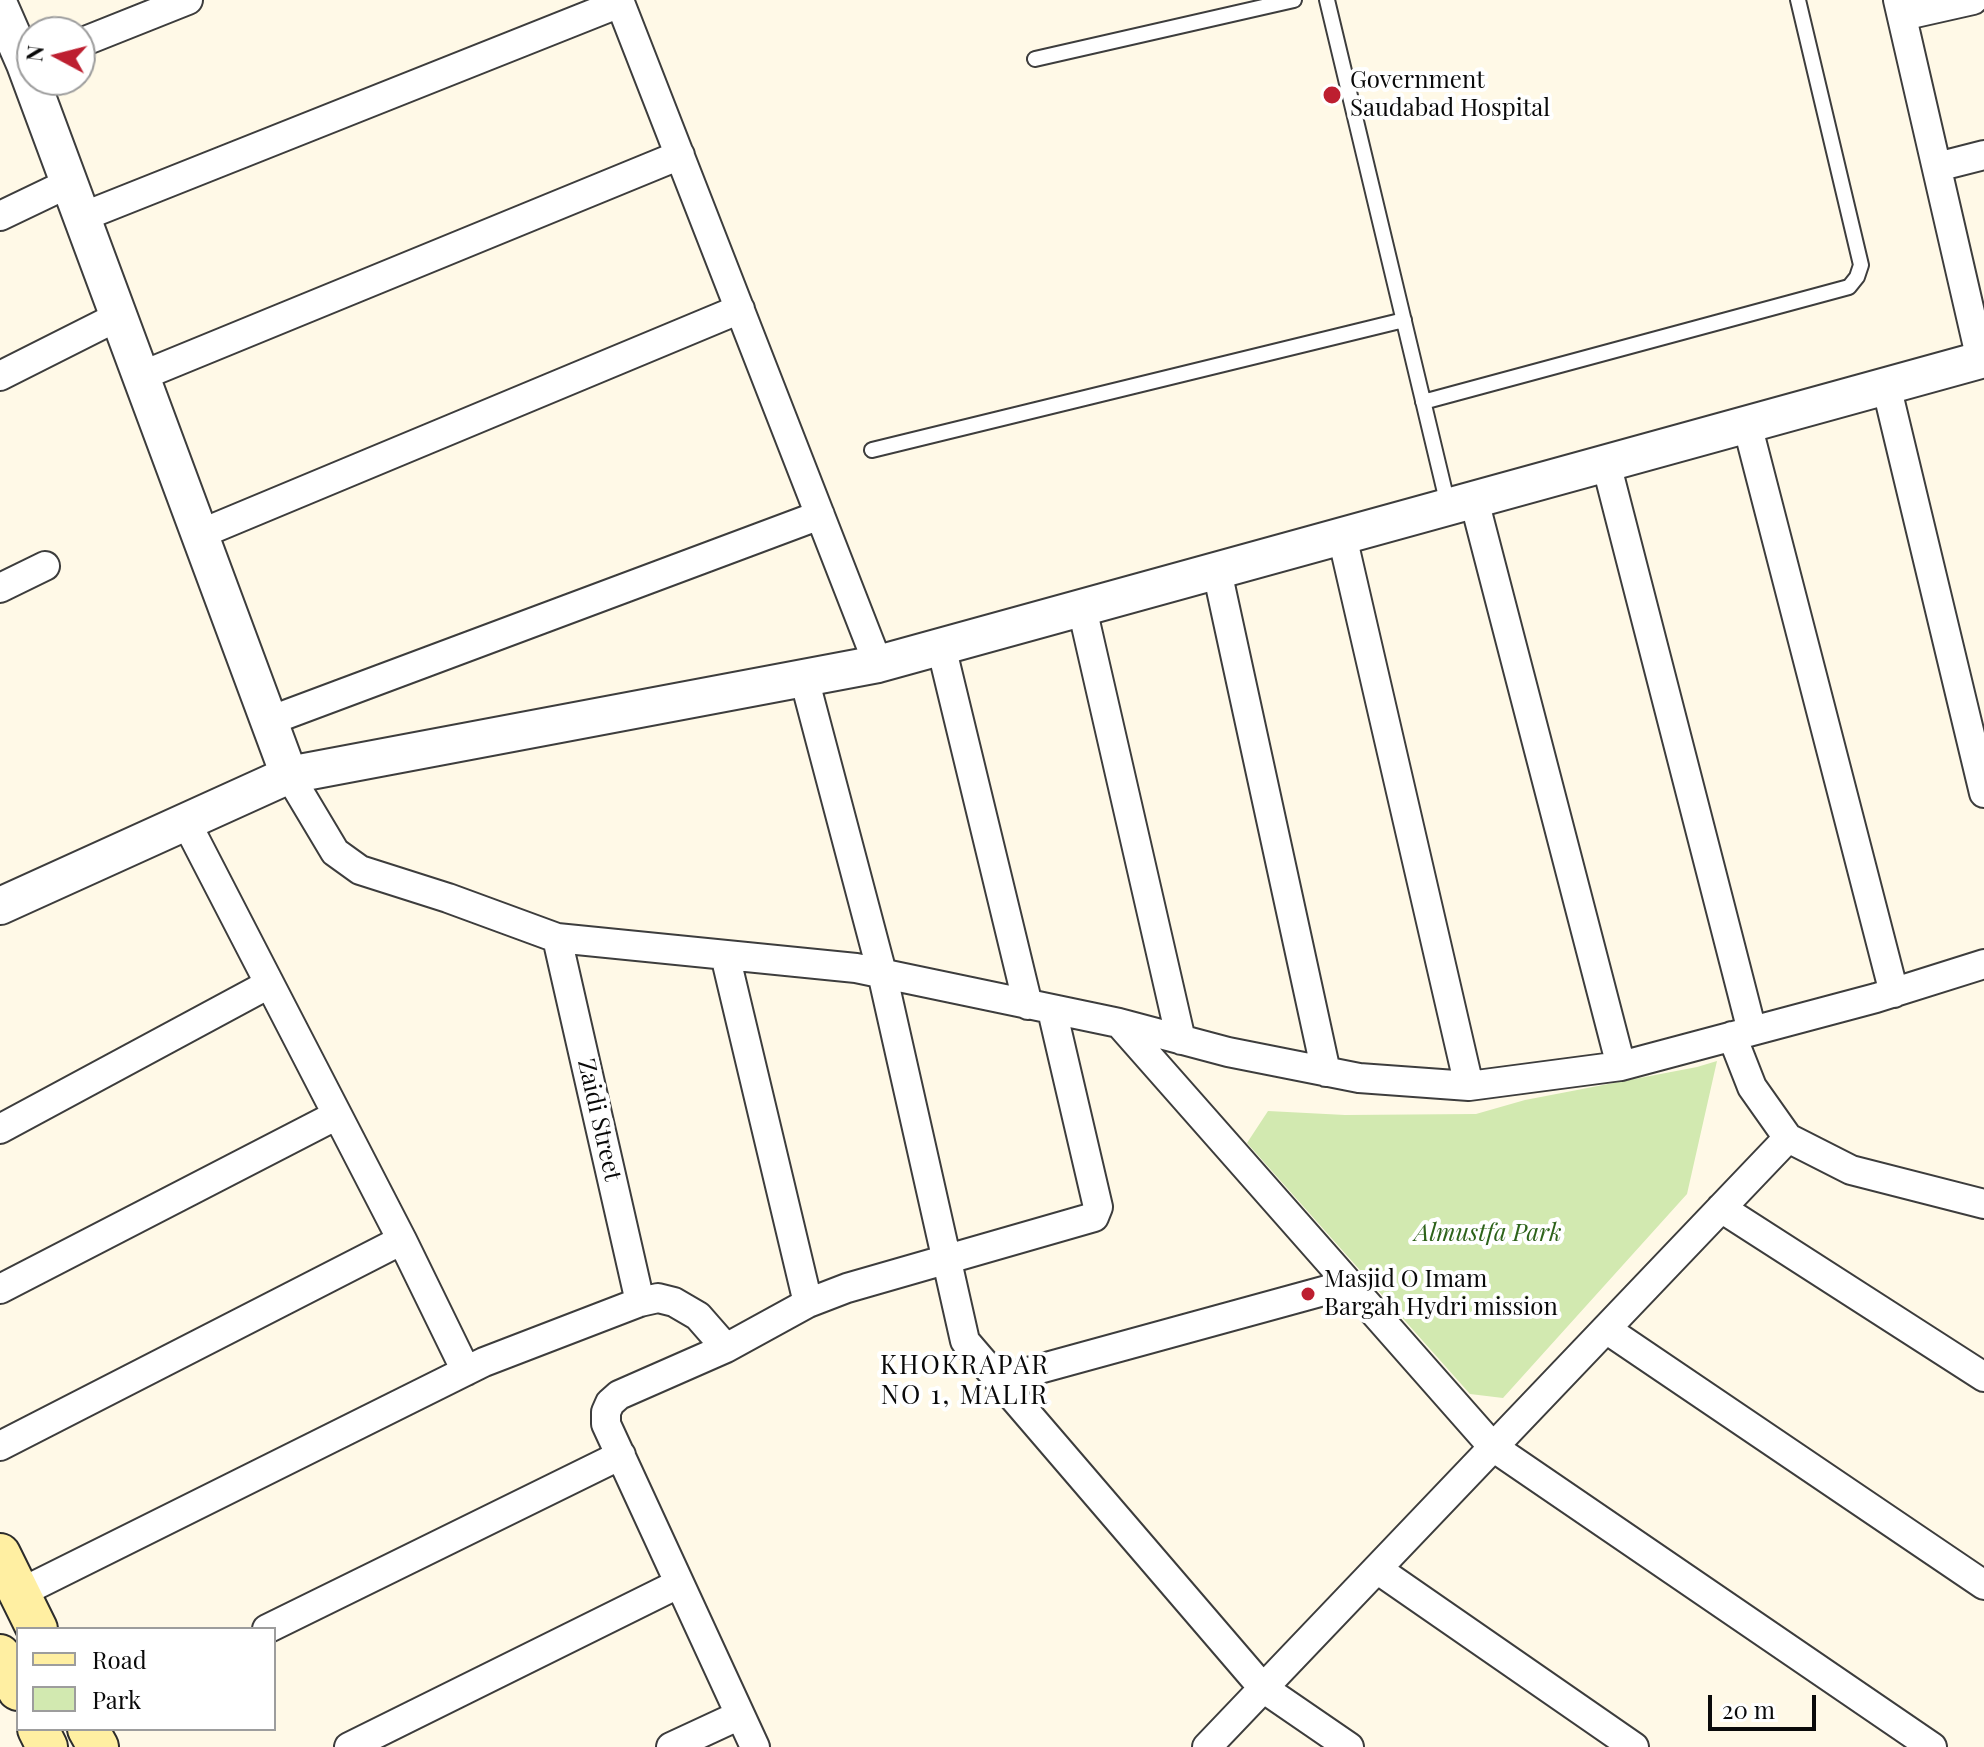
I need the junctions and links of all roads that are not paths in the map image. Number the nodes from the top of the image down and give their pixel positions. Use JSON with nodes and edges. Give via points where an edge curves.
{"nodes":[{"id":1,"x":188,"y":0,"type":"edge"},
{"id":2,"x":1294,"y":0,"type":"edge"},
{"id":3,"x":1327,"y":0,"type":"edge"},
{"id":4,"x":1798,"y":0,"type":"edge"},
{"id":5,"x":1973,"y":0,"type":"edge"},
{"id":6,"x":620,"y":1,"type":"edge"},
{"id":7,"x":1900,"y":8,"type":"edge"},
{"id":8,"x":96,"y":37,"type":"edge"},
{"id":9,"x":14,"y":42,"type":"edge"},
{"id":10,"x":1035,"y":59,"type":"dead end"},
{"id":11,"x":680,"y":155,"type":"junction"},
{"id":12,"x":1984,"y":155,"type":"edge"},
{"id":13,"x":1937,"y":167,"type":"junction"},
{"id":14,"x":69,"y":183,"type":"junction"},
{"id":15,"x":0,"y":216,"type":"edge"},
{"id":16,"x":82,"y":217,"type":"junction"},
{"id":17,"x":740,"y":309,"type":"junction"},
{"id":18,"x":119,"y":316,"type":"junction"},
{"id":19,"x":1404,"y":320,"type":"junction"},
{"id":20,"x":1983,"y":359,"type":"edge"},
{"id":21,"x":0,"y":376,"type":"edge"},
{"id":22,"x":141,"y":376,"type":"junction"},
{"id":23,"x":1886,"y":385,"type":"junction"},
{"id":24,"x":1423,"y":402,"type":"junction"},
{"id":25,"x":1747,"y":424,"type":"junction"},
{"id":26,"x":872,"y":450,"type":"dead end"},
{"id":27,"x":1606,"y":463,"type":"junction"},
{"id":28,"x":1461,"y":502,"type":"junction"},
{"id":29,"x":820,"y":515,"type":"junction"},
{"id":30,"x":200,"y":534,"type":"junction"},
{"id":31,"x":1342,"y":536,"type":"junction"},
{"id":32,"x":45,"y":566,"type":"dead end"},
{"id":33,"x":1217,"y":571,"type":"junction"},
{"id":34,"x":0,"y":588,"type":"edge"},
{"id":35,"x":1082,"y":608,"type":"junction"},
{"id":36,"x":941,"y":646,"type":"junction"},
{"id":37,"x":878,"y":664,"type":"junction"},
{"id":38,"x":804,"y":678,"type":"junction"},
{"id":39,"x":269,"y":721,"type":"junction"},
{"id":40,"x":289,"y":775,"type":"junction"},
{"id":41,"x":1984,"y":793,"type":"edge"},
{"id":42,"x":186,"y":822,"type":"junction"},
{"id":43,"x":0,"y":906,"type":"edge"},
{"id":44,"x":557,"y":938,"type":"junction"},
{"id":45,"x":725,"y":955,"type":"junction"},
{"id":46,"x":1984,"y":964,"type":"edge"},
{"id":47,"x":882,"y":973,"type":"junction"},
{"id":48,"x":269,"y":984,"type":"junction"},
{"id":49,"x":1894,"y":993,"type":"junction"},
{"id":50,"x":1040,"y":1007,"type":"junction"},
{"id":51,"x":1119,"y":1023,"type":"junction"},
{"id":52,"x":1742,"y":1034,"type":"junction"},
{"id":53,"x":1181,"y":1040,"type":"junction"},
{"id":54,"x":1621,"y":1066,"type":"junction"},
{"id":55,"x":1326,"y":1072,"type":"junction"},
{"id":56,"x":1469,"y":1086,"type":"junction"},
{"id":57,"x":337,"y":1115,"type":"junction"},
{"id":58,"x":0,"y":1129,"type":"edge"},
{"id":59,"x":1788,"y":1138,"type":"junction"},
{"id":60,"x":1984,"y":1204,"type":"edge"},
{"id":61,"x":1721,"y":1208,"type":"junction"},
{"id":62,"x":402,"y":1240,"type":"junction"},
{"id":63,"x":946,"y":1259,"type":"junction"},
{"id":64,"x":1349,"y":1284,"type":"junction"},
{"id":65,"x":0,"y":1289,"type":"edge"},
{"id":66,"x":640,"y":1302,"type":"junction"},
{"id":67,"x":808,"y":1303,"type":"junction"},
{"id":68,"x":1606,"y":1329,"type":"junction"},
{"id":69,"x":726,"y":1348,"type":"junction"},
{"id":70,"x":466,"y":1371,"type":"junction"},
{"id":71,"x":1984,"y":1377,"type":"edge"},
{"id":72,"x":999,"y":1380,"type":"junction"},
{"id":73,"x":0,"y":1446,"type":"edge"},
{"id":74,"x":1493,"y":1447,"type":"junction"},
{"id":75,"x":621,"y":1455,"type":"junction"},
{"id":76,"x":0,"y":1554,"type":"edge"},
{"id":77,"x":1377,"y":1569,"type":"junction"},
{"id":78,"x":678,"y":1584,"type":"junction"},
{"id":79,"x":1984,"y":1585,"type":"edge"},
{"id":80,"x":20,"y":1593,"type":"junction"},
{"id":81,"x":36,"y":1627,"type":"edge"},
{"id":82,"x":271,"y":1627,"type":"edge"},
{"id":83,"x":0,"y":1655,"type":"edge"},
{"id":84,"x":16,"y":1686,"type":"edge"},
{"id":85,"x":1263,"y":1688,"type":"junction"},
{"id":86,"x":740,"y":1715,"type":"junction"},
{"id":87,"x":349,"y":1747,"type":"edge"},
{"id":88,"x":671,"y":1747,"type":"edge"},
{"id":89,"x":755,"y":1747,"type":"edge"},
{"id":90,"x":1207,"y":1747,"type":"edge"},
{"id":91,"x":1349,"y":1747,"type":"edge"},
{"id":92,"x":1634,"y":1747,"type":"edge"},
{"id":93,"x":1932,"y":1747,"type":"edge"}],
"edges":[{"from":1,"to":8,"type":"street"},
{"from":2,"to":10,"type":"lane"},
{"from":3,"to":19,"type":"lane"},
{"from":4,"to":24,"type":"lane","via":[[1861,265],[1849,287]]},
{"from":5,"to":7,"type":"street"},
{"from":6,"to":11,"type":"street"},
{"from":6,"to":16,"type":"street"},
{"from":7,"to":13,"type":"street"},
{"from":9,"to":14,"type":"street"},
{"from":11,"to":17,"type":"street"},
{"from":11,"to":22,"type":"street"},
{"from":12,"to":13,"type":"street"},
{"from":13,"to":20,"type":"street"},
{"from":14,"to":15,"type":"street"},
{"from":14,"to":16,"type":"street"},
{"from":16,"to":18,"type":"street"},
{"from":17,"to":29,"type":"street"},
{"from":17,"to":30,"type":"street"},
{"from":18,"to":21,"type":"street"},
{"from":18,"to":22,"type":"street"},
{"from":19,"to":24,"type":"lane"},
{"from":19,"to":26,"type":"lane"},
{"from":20,"to":23,"type":"street"},
{"from":22,"to":30,"type":"street"},
{"from":23,"to":25,"type":"street"},
{"from":23,"to":41,"type":"street"},
{"from":24,"to":28,"type":"lane"},
{"from":25,"to":27,"type":"street"},
{"from":25,"to":49,"type":"street"},
{"from":27,"to":28,"type":"street"},
{"from":27,"to":52,"type":"street"},
{"from":28,"to":31,"type":"street"},
{"from":28,"to":54,"type":"street"},
{"from":29,"to":37,"type":"street"},
{"from":29,"to":39,"type":"street"},
{"from":30,"to":39,"type":"street"},
{"from":31,"to":33,"type":"street"},
{"from":31,"to":56,"type":"street"},
{"from":32,"to":34,"type":"street"},
{"from":33,"to":35,"type":"street"},
{"from":33,"to":55,"type":"street"},
{"from":35,"to":36,"type":"street"},
{"from":35,"to":53,"type":"street"},
{"from":36,"to":37,"type":"street"},
{"from":36,"to":50,"type":"street"},
{"from":37,"to":38,"type":"street"},
{"from":38,"to":40,"type":"street"},
{"from":38,"to":47,"type":"street"},
{"from":39,"to":40,"type":"street"},
{"from":40,"to":42,"type":"street"},
{"from":40,"to":44,"type":"street","via":[[335,852],[360,870]]},
{"from":42,"to":43,"type":"street"},
{"from":42,"to":48,"type":"street"},
{"from":44,"to":45,"type":"street"},
{"from":44,"to":66,"type":"street","name":"Zaidi Street"},
{"from":45,"to":47,"type":"street"},
{"from":45,"to":67,"type":"street"},
{"from":46,"to":49,"type":"street"},
{"from":47,"to":50,"type":"street"},
{"from":47,"to":63,"type":"street"},
{"from":48,"to":57,"type":"street"},
{"from":48,"to":58,"type":"street"},
{"from":49,"to":52,"type":"street"},
{"from":50,"to":51,"type":"street"},
{"from":50,"to":63,"type":"street","via":[[1098,1214]]},
{"from":51,"to":53,"type":"street"},
{"from":51,"to":64,"type":"street"},
{"from":52,"to":54,"type":"street"},
{"from":52,"to":59,"type":"street","via":[[1752,1087]]},
{"from":53,"to":55,"type":"street"},
{"from":54,"to":56,"type":"street"},
{"from":55,"to":56,"type":"street"},
{"from":57,"to":62,"type":"street"},
{"from":57,"to":65,"type":"street"},
{"from":59,"to":60,"type":"street","via":[[1851,1170]]},
{"from":59,"to":61,"type":"street"},
{"from":61,"to":68,"type":"street"},
{"from":61,"to":71,"type":"street"},
{"from":62,"to":70,"type":"street"},
{"from":62,"to":73,"type":"street"},
{"from":63,"to":67,"type":"street"},
{"from":63,"to":72,"type":"street","via":[[965,1341]]},
{"from":64,"to":72,"type":"street"},
{"from":64,"to":74,"type":"street"},
{"from":66,"to":69,"type":"street","via":[[674,1302],[698,1316]]},
{"from":66,"to":70,"type":"street"},
{"from":67,"to":69,"type":"street"},
{"from":68,"to":74,"type":"street"},
{"from":68,"to":79,"type":"street"},
{"from":69,"to":75,"type":"street","via":[[610,1403],[606,1424]]},
{"from":70,"to":80,"type":"street"},
{"from":72,"to":85,"type":"street"},
{"from":74,"to":77,"type":"street"},
{"from":74,"to":93,"type":"street"},
{"from":75,"to":78,"type":"street"},
{"from":75,"to":82,"type":"street"},
{"from":76,"to":80,"type":"main road"},
{"from":77,"to":85,"type":"street"},
{"from":77,"to":92,"type":"street"},
{"from":78,"to":86,"type":"street"},
{"from":78,"to":87,"type":"street"},
{"from":80,"to":81,"type":"main road"},
{"from":83,"to":84,"type":"main road"},
{"from":85,"to":90,"type":"street"},
{"from":85,"to":91,"type":"street"},
{"from":86,"to":88,"type":"street"},
{"from":86,"to":89,"type":"street"}]}
